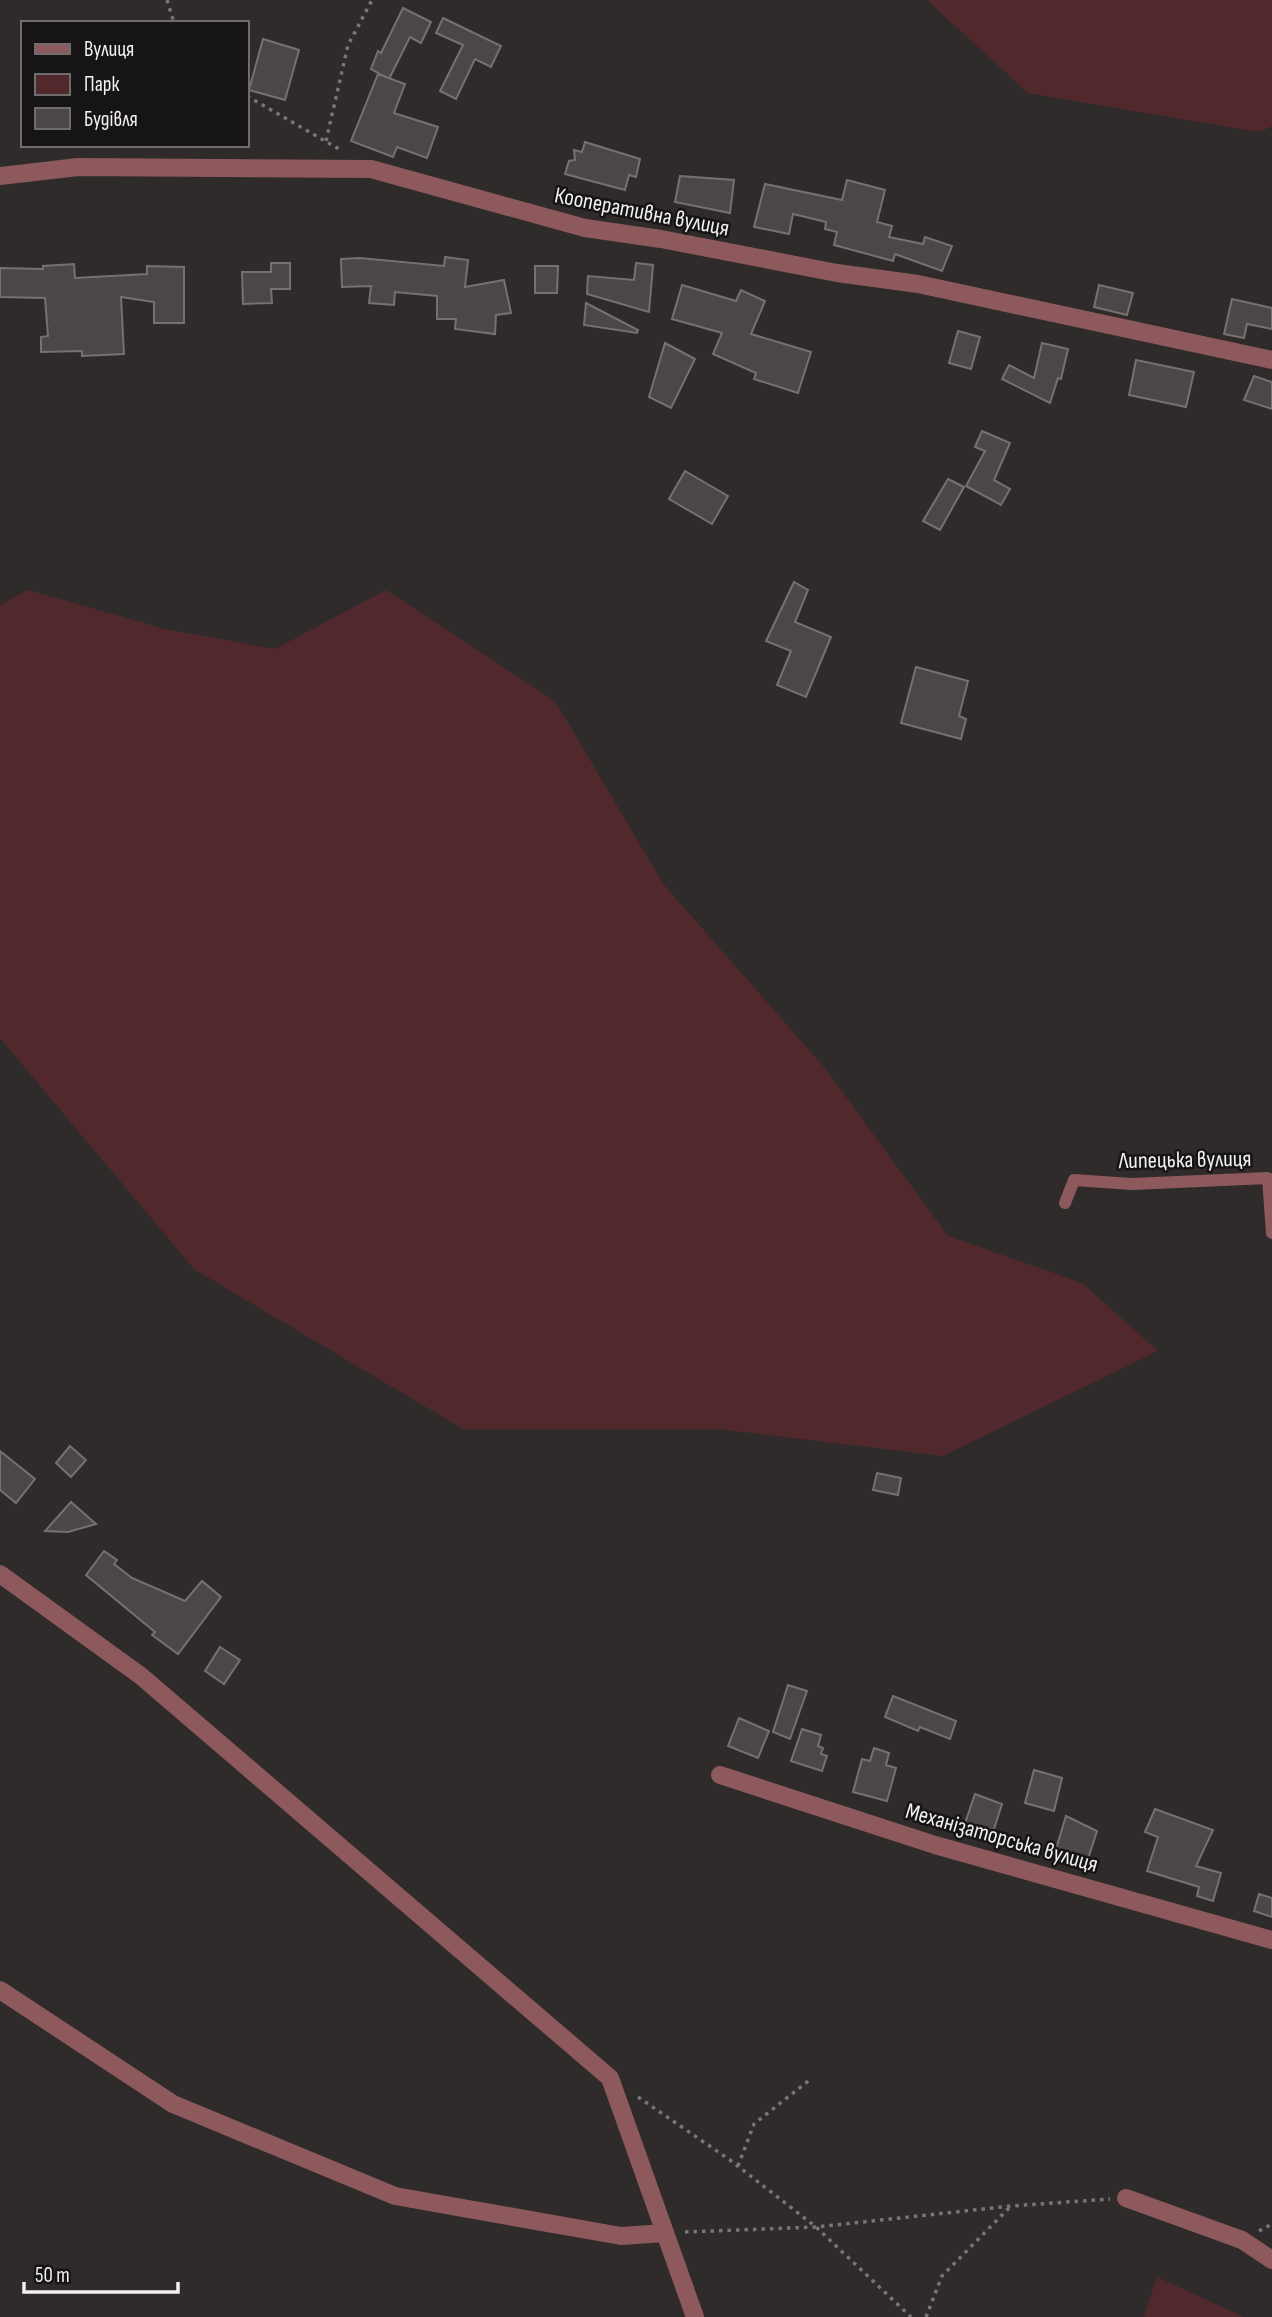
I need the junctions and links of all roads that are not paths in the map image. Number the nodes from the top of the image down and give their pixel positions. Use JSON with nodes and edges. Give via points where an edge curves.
{"nodes":[{"id":1,"x":0,"y":176,"type":"edge"},
{"id":2,"x":1272,"y":360,"type":"edge"},
{"id":3,"x":1065,"y":1203,"type":"dead end"},
{"id":4,"x":1272,"y":1233,"type":"edge"},
{"id":5,"x":0,"y":1574,"type":"edge"},
{"id":6,"x":720,"y":1775,"type":"dead end"},
{"id":7,"x":1272,"y":1940,"type":"edge"},
{"id":8,"x":0,"y":1990,"type":"edge"},
{"id":9,"x":1126,"y":2198,"type":"road end"},
{"id":10,"x":665,"y":2233,"type":"junction"},
{"id":11,"x":1272,"y":2260,"type":"edge"},
{"id":12,"x":695,"y":2317,"type":"edge"}],
"edges":[{"from":1,"to":2,"type":"street","name":"Кооперативна вулиця","via":[[78,167],[371,169],[585,228],[837,274],[918,284]]},
{"from":3,"to":4,"type":"lane","name":"Липецька вулиця","via":[[1074,1180],[1132,1184],[1268,1178]]},
{"from":5,"to":10,"type":"street","via":[[141,1676],[610,2078]]},
{"from":6,"to":7,"type":"street","name":"Механізаторська вулиця","via":[[935,1845]]},
{"from":8,"to":10,"type":"street","via":[[173,2104],[396,2196],[621,2236]]},
{"from":9,"to":11,"type":"street","via":[[1242,2240]]},
{"from":10,"to":12,"type":"street"}]}
